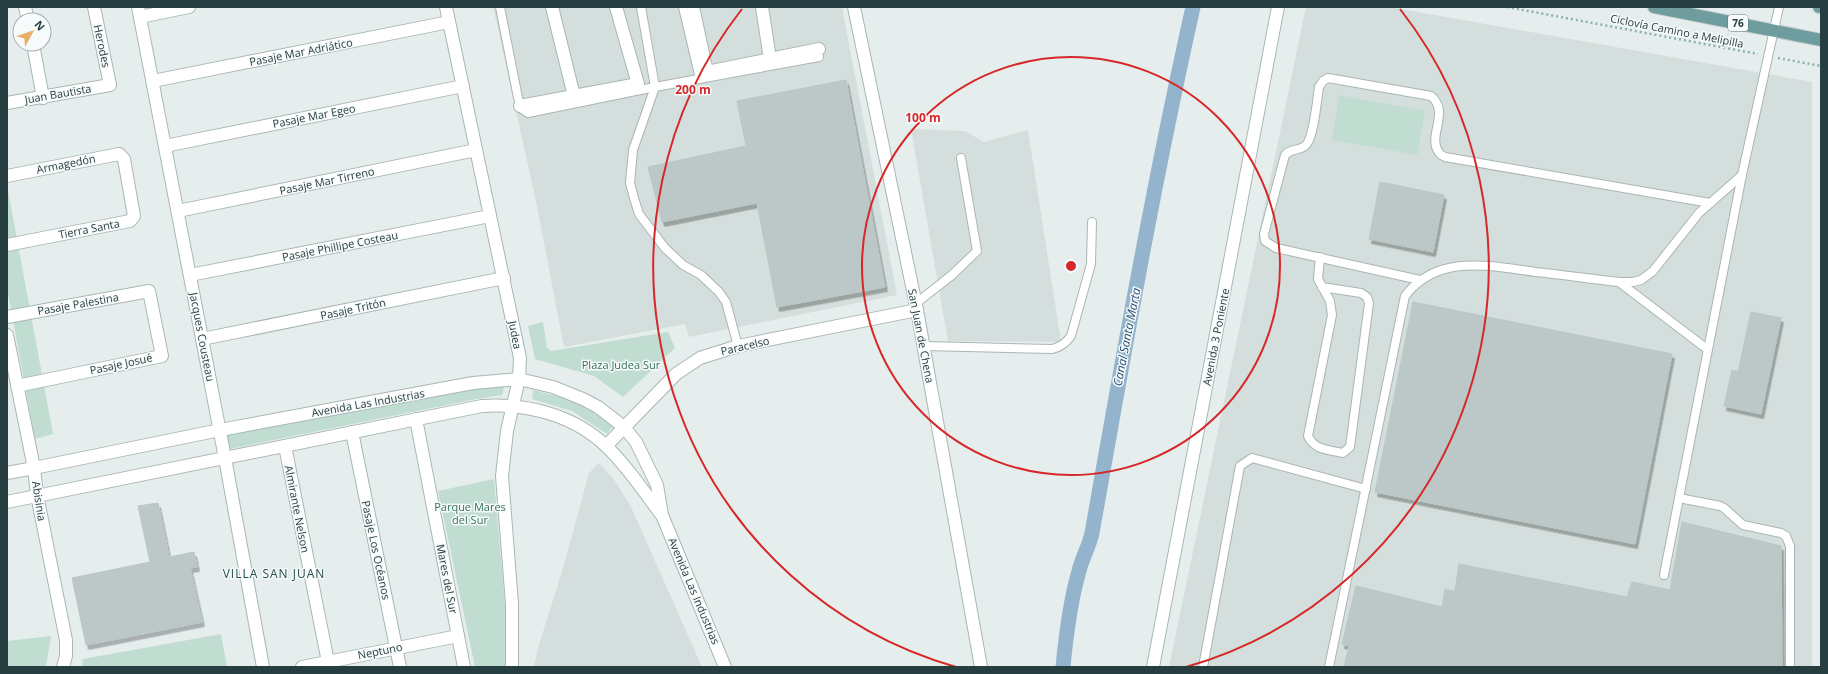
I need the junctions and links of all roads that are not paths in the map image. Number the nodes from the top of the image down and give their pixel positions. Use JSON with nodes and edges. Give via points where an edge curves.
{"nodes":[{"id":1,"x":94,"y":7,"type":"edge"},
{"id":2,"x":189,"y":7,"type":"edge"},
{"id":3,"x":446,"y":7,"type":"edge"},
{"id":4,"x":500,"y":7,"type":"edge"},
{"id":5,"x":552,"y":7,"type":"edge"},
{"id":6,"x":616,"y":7,"type":"edge"},
{"id":7,"x":641,"y":7,"type":"edge"},
{"id":8,"x":683,"y":7,"type":"edge"},
{"id":9,"x":693,"y":7,"type":"edge"},
{"id":10,"x":762,"y":7,"type":"edge"},
{"id":11,"x":854,"y":7,"type":"edge"},
{"id":12,"x":1278,"y":7,"type":"edge"},
{"id":13,"x":1654,"y":7,"type":"edge"},
{"id":14,"x":1779,"y":7,"type":"edge"},
{"id":15,"x":139,"y":12,"type":"edge"},
{"id":16,"x":449,"y":22,"type":"junction"},
{"id":17,"x":1775,"y":30,"type":"junction"},
{"id":18,"x":1821,"y":40,"type":"edge"},
{"id":19,"x":34,"y":52,"type":"edge"},
{"id":20,"x":819,"y":53,"type":"joint"},
{"id":21,"x":770,"y":59,"type":"junction"},
{"id":22,"x":700,"y":79,"type":"junction"},
{"id":23,"x":152,"y":82,"type":"junction"},
{"id":24,"x":110,"y":85,"type":"joint"},
{"id":25,"x":463,"y":86,"type":"junction"},
{"id":26,"x":654,"y":87,"type":"junction"},
{"id":27,"x":574,"y":96,"type":"junction"},
{"id":28,"x":43,"y":98,"type":"junction"},
{"id":29,"x":7,"y":103,"type":"edge"},
{"id":30,"x":520,"y":106,"type":"junction"},
{"id":31,"x":165,"y":146,"type":"junction"},
{"id":32,"x":476,"y":150,"type":"junction"},
{"id":33,"x":961,"y":158,"type":"dead end"},
{"id":34,"x":124,"y":159,"type":"joint"},
{"id":35,"x":1742,"y":175,"type":"junction"},
{"id":36,"x":7,"y":176,"type":"edge"},
{"id":37,"x":1710,"y":203,"type":"junction"},
{"id":38,"x":178,"y":211,"type":"junction"},
{"id":39,"x":490,"y":216,"type":"junction"},
{"id":40,"x":1092,"y":222,"type":"dead end"},
{"id":41,"x":7,"y":245,"type":"edge"},
{"id":42,"x":1320,"y":257,"type":"junction"},
{"id":43,"x":190,"y":275,"type":"junction"},
{"id":44,"x":504,"y":278,"type":"junction"},
{"id":45,"x":1420,"y":280,"type":"junction"},
{"id":46,"x":1619,"y":282,"type":"junction"},
{"id":47,"x":1322,"y":287,"type":"junction"},
{"id":48,"x":149,"y":291,"type":"joint"},
{"id":49,"x":916,"y":307,"type":"junction"},
{"id":50,"x":7,"y":317,"type":"edge"},
{"id":51,"x":7,"y":335,"type":"edge"},
{"id":52,"x":202,"y":339,"type":"junction"},
{"id":53,"x":738,"y":346,"type":"junction"},
{"id":54,"x":924,"y":346,"type":"junction"},
{"id":55,"x":1707,"y":349,"type":"junction"},
{"id":56,"x":519,"y":379,"type":"junction"},
{"id":57,"x":17,"y":386,"type":"junction"},
{"id":58,"x":512,"y":405,"type":"junction"},
{"id":59,"x":416,"y":420,"type":"junction"},
{"id":60,"x":624,"y":427,"type":"junction"},
{"id":61,"x":220,"y":430,"type":"junction"},
{"id":62,"x":352,"y":432,"type":"junction"},
{"id":63,"x":285,"y":446,"type":"junction"},
{"id":64,"x":606,"y":446,"type":"junction"},
{"id":65,"x":225,"y":458,"type":"junction"},
{"id":66,"x":34,"y":468,"type":"junction"},
{"id":67,"x":7,"y":473,"type":"edge"},
{"id":68,"x":1366,"y":489,"type":"junction"},
{"id":69,"x":37,"y":495,"type":"junction"},
{"id":70,"x":1679,"y":498,"type":"junction"},
{"id":71,"x":7,"y":502,"type":"edge"},
{"id":72,"x":662,"y":515,"type":"junction"},
{"id":73,"x":1664,"y":575,"type":"dead end"},
{"id":74,"x":458,"y":636,"type":"junction"},
{"id":75,"x":396,"y":648,"type":"junction"},
{"id":76,"x":328,"y":664,"type":"edge"},
{"id":77,"x":63,"y":667,"type":"edge"},
{"id":78,"x":264,"y":667,"type":"edge"},
{"id":79,"x":302,"y":667,"type":"edge"},
{"id":80,"x":400,"y":667,"type":"edge"},
{"id":81,"x":464,"y":667,"type":"edge"},
{"id":82,"x":512,"y":667,"type":"edge"},
{"id":83,"x":725,"y":667,"type":"edge"},
{"id":84,"x":981,"y":667,"type":"edge"},
{"id":85,"x":1153,"y":667,"type":"edge"},
{"id":86,"x":1203,"y":667,"type":"edge"},
{"id":87,"x":1329,"y":667,"type":"edge"},
{"id":88,"x":1790,"y":667,"type":"edge"}],
"edges":[{"from":1,"to":24,"type":"street","name":"Herodes"},
{"from":2,"to":15,"type":"street"},
{"from":3,"to":16,"type":"street","name":"Judea"},
{"from":4,"to":30,"type":"lane"},
{"from":5,"to":27,"type":"street"},
{"from":6,"to":27,"type":"street","via":[[638,84]]},
{"from":7,"to":26,"type":"lane"},
{"from":8,"to":22,"type":"lane"},
{"from":9,"to":21,"type":"street","via":[[707,72]]},
{"from":10,"to":21,"type":"street"},
{"from":11,"to":49,"type":"street","name":"San Juan de Chena"},
{"from":12,"to":85,"type":"street","name":"Avenida 3 Poniente"},
{"from":13,"to":17,"type":"main road","number":"76"},
{"from":14,"to":17,"type":"lane"},
{"from":15,"to":23,"type":"street","name":"Jacques Cousteau"},
{"from":16,"to":23,"type":"street","name":"Pasaje Mar Adriático"},
{"from":16,"to":25,"type":"street","name":"Judea"},
{"from":17,"to":18,"type":"main road","number":"76"},
{"from":17,"to":35,"type":"lane"},
{"from":19,"to":28,"type":"street"},
{"from":20,"to":21,"type":"street"},
{"from":20,"to":22,"type":"lane"},
{"from":22,"to":26,"type":"lane"},
{"from":23,"to":31,"type":"street","name":"Jacques Cousteau"},
{"from":24,"to":28,"type":"street","name":"Juan Bautista"},
{"from":25,"to":31,"type":"street","name":"Pasaje Mar Egeo"},
{"from":25,"to":32,"type":"street","name":"Judea"},
{"from":26,"to":30,"type":"lane","via":[[534,113],[526,113]]},
{"from":26,"to":53,"type":"lane","via":[[633,150],[630,183],[639,214],[670,253],[683,265],[701,275],[719,292],[729,310]]},
{"from":27,"to":30,"type":"street"},
{"from":28,"to":29,"type":"street","name":"Juan Bautista"},
{"from":31,"to":38,"type":"street","name":"Jacques Cousteau"},
{"from":32,"to":38,"type":"street","name":"Pasaje Mar Tirreno"},
{"from":32,"to":39,"type":"street","name":"Judea"},
{"from":33,"to":49,"type":"lane","via":[[977,250]]},
{"from":34,"to":36,"type":"street","name":"Armagedón","via":[[119,154]]},
{"from":34,"to":41,"type":"street","name":"Tierra Santa","via":[[134,216],[130,222]]},
{"from":35,"to":37,"type":"lane"},
{"from":35,"to":55,"type":"lane"},
{"from":37,"to":42,"type":"lane","via":[[1445,158],[1438,152],[1436,144],[1439,107],[1431,96],[1328,78],[1319,87],[1307,144],[1285,155],[1264,234],[1265,242],[1276,248]]},
{"from":37,"to":46,"type":"lane","via":[[1699,213],[1653,271],[1641,280]]},
{"from":38,"to":43,"type":"street","name":"Jacques Cousteau"},
{"from":39,"to":43,"type":"street","name":"Pasaje Phillipe Costeau"},
{"from":39,"to":44,"type":"street","name":"Judea"},
{"from":40,"to":54,"type":"lane","via":[[1091,264],[1071,336],[1066,342],[1052,349]]},
{"from":42,"to":45,"type":"lane"},
{"from":42,"to":47,"type":"lane","via":[[1318,279]]},
{"from":43,"to":52,"type":"street","name":"Jacques Cousteau"},
{"from":44,"to":52,"type":"street","name":"Pasaje Tritón"},
{"from":44,"to":56,"type":"street","name":"Judea","via":[[519,349]]},
{"from":45,"to":46,"type":"lane","via":[[1452,266],[1481,264]]},
{"from":45,"to":68,"type":"lane","via":[[1405,296]]},
{"from":46,"to":55,"type":"lane"},
{"from":47,"to":47,"type":"lane","via":[[1330,301],[1332,315],[1308,436],[1316,447],[1343,453],[1350,447],[1369,303],[1367,297],[1361,293]]},
{"from":48,"to":50,"type":"street","name":"Pasaje Palestina"},
{"from":48,"to":57,"type":"street","name":"Pasaje Josué","via":[[162,356]]},
{"from":49,"to":53,"type":"street","name":"Paracelso"},
{"from":49,"to":54,"type":"street","name":"San Juan de Chena"},
{"from":51,"to":57,"type":"street","name":"Abisinia"},
{"from":52,"to":61,"type":"street","name":"Jacques Cousteau"},
{"from":53,"to":60,"type":"street","name":"Paracelso","via":[[708,355],[685,367]]},
{"from":54,"to":84,"type":"street","name":"San Juan de Chena"},
{"from":55,"to":70,"type":"lane"},
{"from":56,"to":58,"type":"street","name":"Judea"},
{"from":56,"to":60,"type":"street","name":"Avenida Las Industrias","via":[[573,394],[598,407]]},
{"from":56,"to":61,"type":"street","name":"Avenida Las Industrias","via":[[474,383]]},
{"from":57,"to":66,"type":"street","name":"Abisinia"},
{"from":58,"to":59,"type":"street","name":"Avenida Las Industrias","via":[[482,406]]},
{"from":58,"to":64,"type":"street","name":"Avenida Las Industrias","via":[[559,417],[583,429]]},
{"from":58,"to":82,"type":"street","name":"Judea","via":[[502,476],[512,604]]},
{"from":59,"to":62,"type":"street","name":"Avenida Las Industrias"},
{"from":59,"to":74,"type":"street","name":"Mares del Sur"},
{"from":60,"to":64,"type":"street","name":"Paracelso"},
{"from":60,"to":72,"type":"street","name":"Avenida Las Industrias","via":[[636,442],[657,485]]},
{"from":61,"to":65,"type":"street","name":"Jacques Cousteau"},
{"from":61,"to":66,"type":"street","name":"Avenida Las Industrias"},
{"from":62,"to":63,"type":"street","name":"Avenida Las Industrias"},
{"from":62,"to":75,"type":"street","name":"Pasaje Los Océanos"},
{"from":63,"to":65,"type":"street","name":"Avenida Las Industrias"},
{"from":63,"to":76,"type":"street","name":"Almirante Nelson"},
{"from":64,"to":72,"type":"street","name":"Avenida Las Industrias","via":[[626,467]]},
{"from":65,"to":69,"type":"street","name":"Avenida Las Industrias"},
{"from":65,"to":78,"type":"street","name":"Jacques Cousteau"},
{"from":66,"to":67,"type":"street","name":"Avenida Las Industrias"},
{"from":66,"to":69,"type":"street","name":"Abisinia"},
{"from":68,"to":86,"type":"lane","via":[[1252,458],[1240,466]]},
{"from":68,"to":87,"type":"lane"},
{"from":69,"to":71,"type":"street","name":"Avenida Las Industrias"},
{"from":69,"to":77,"type":"street","name":"Abisinia","via":[[66,640]]},
{"from":70,"to":73,"type":"lane"},
{"from":70,"to":88,"type":"lane","via":[[1720,506],[1743,525],[1786,536],[1790,546]]},
{"from":72,"to":83,"type":"street","name":"Avenida Las Industrias"},
{"from":74,"to":75,"type":"street","name":"Neptuno"},
{"from":74,"to":81,"type":"street","name":"Mares del Sur"},
{"from":75,"to":76,"type":"street","name":"Neptuno"},
{"from":75,"to":80,"type":"street","name":"Pasaje Los Océanos"},
{"from":76,"to":79,"type":"street","name":"Neptuno"}]}
